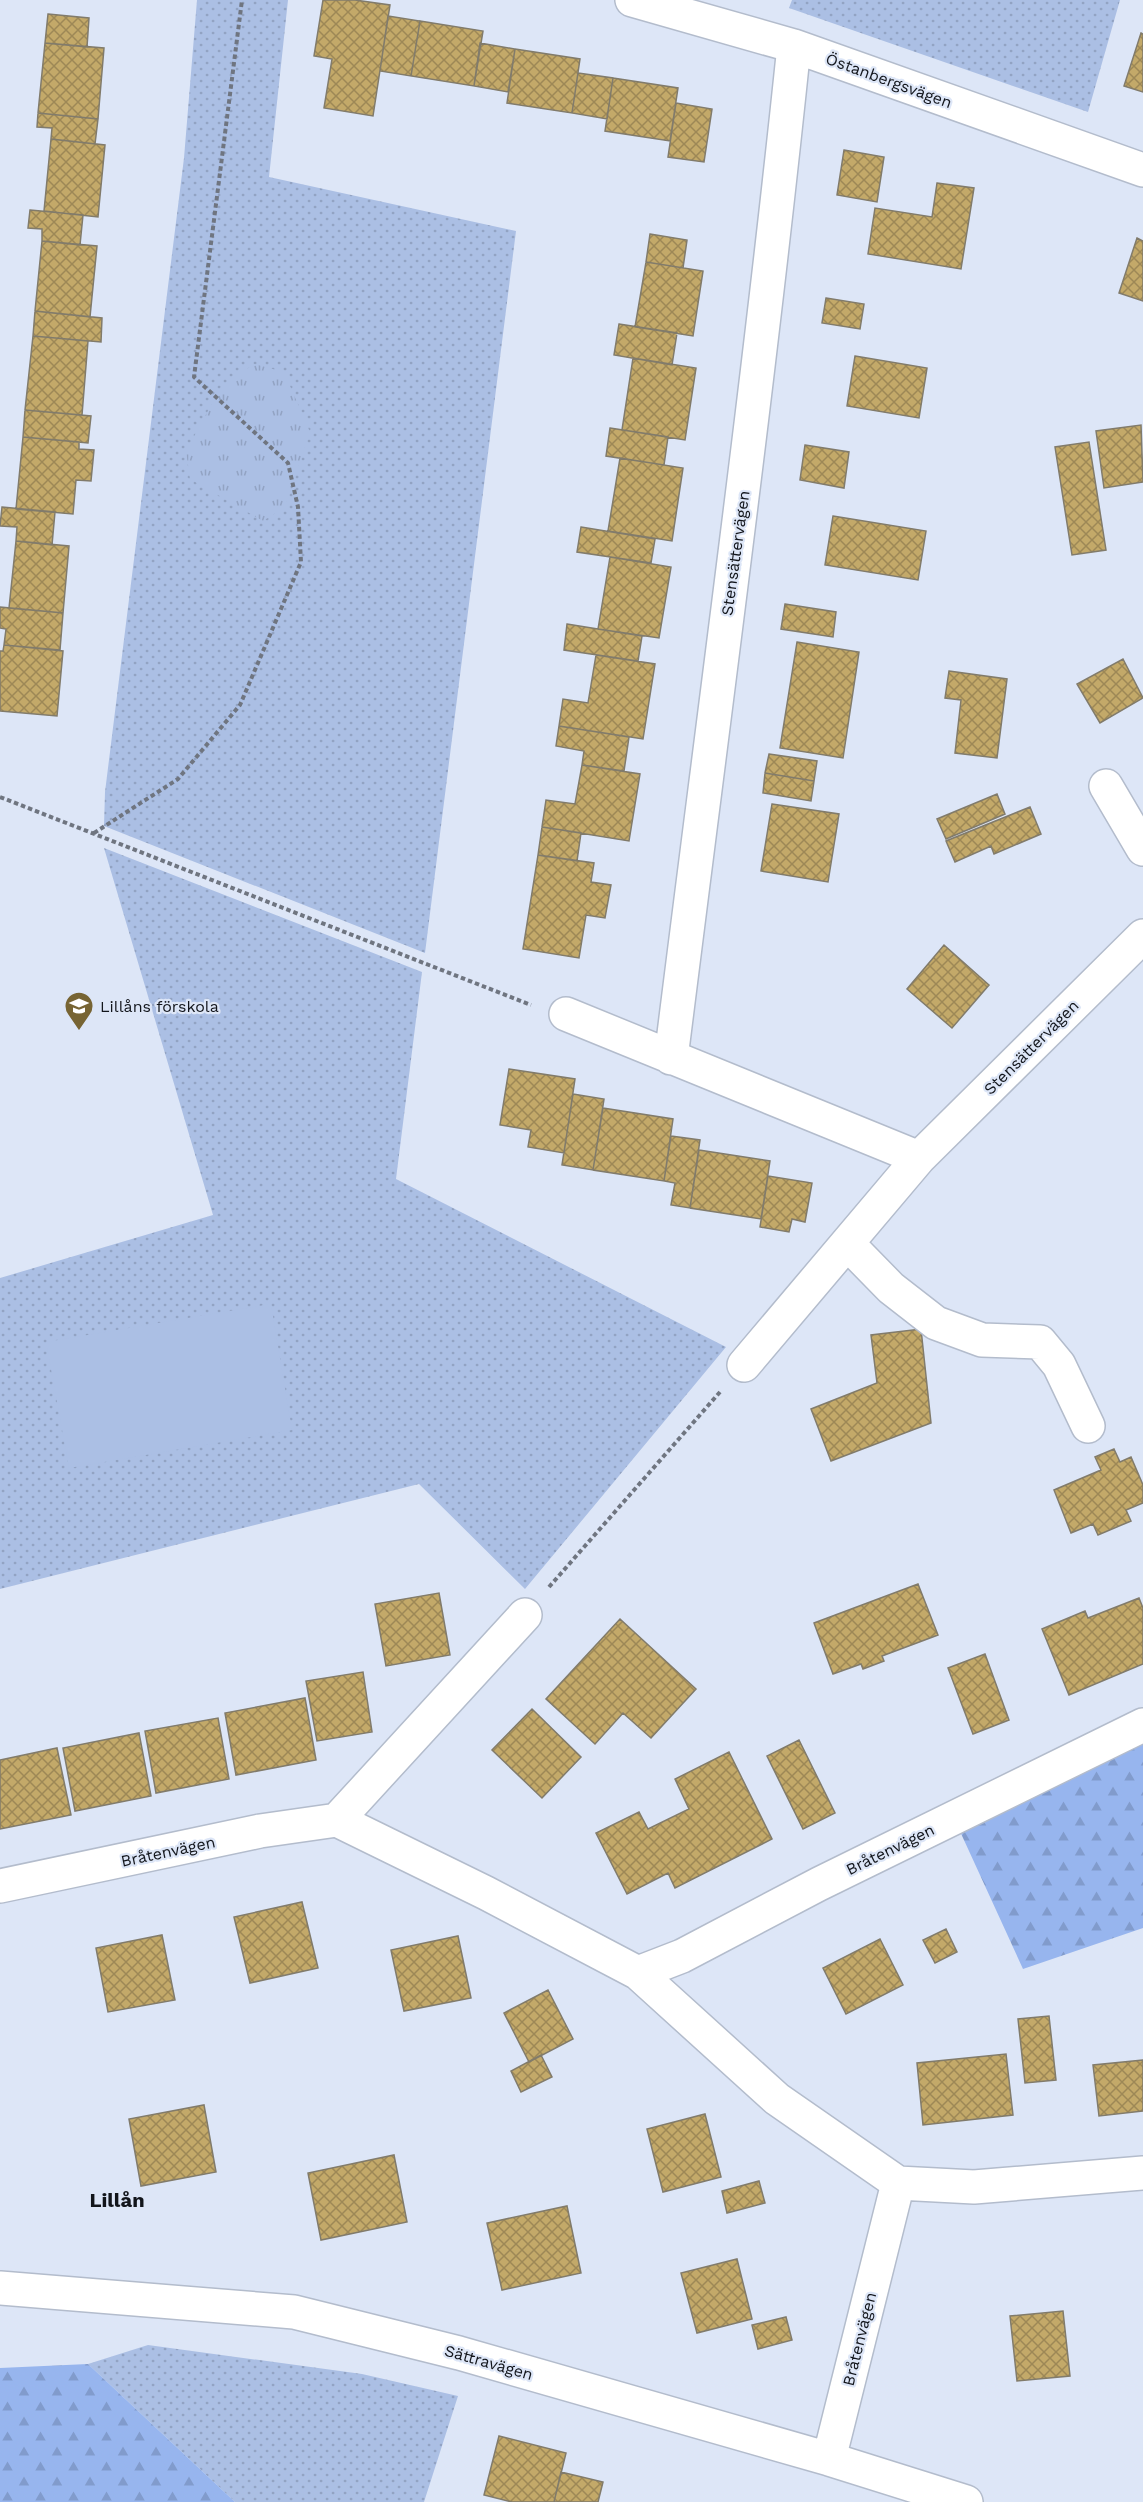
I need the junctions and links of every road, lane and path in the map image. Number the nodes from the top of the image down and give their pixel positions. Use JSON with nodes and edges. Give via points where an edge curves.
{"nodes":[{"id":1,"x":242,"y":0,"type":"edge"},
{"id":2,"x":632,"y":0,"type":"edge"},
{"id":3,"x":794,"y":46,"type":"junction"},
{"id":4,"x":1143,"y":170,"type":"edge"},
{"id":5,"x":1106,"y":786,"type":"dead end"},
{"id":6,"x":0,"y":797,"type":"edge"},
{"id":7,"x":94,"y":833,"type":"junction"},
{"id":8,"x":1143,"y":849,"type":"edge"},
{"id":9,"x":1143,"y":936,"type":"edge"},
{"id":10,"x":566,"y":1014,"type":"joint"},
{"id":11,"x":671,"y":1058,"type":"junction"},
{"id":12,"x":920,"y":1158,"type":"junction"},
{"id":13,"x":848,"y":1243,"type":"junction"},
{"id":14,"x":744,"y":1365,"type":"joint"},
{"id":15,"x":1088,"y":1426,"type":"dead end"},
{"id":16,"x":525,"y":1615,"type":"joint"},
{"id":17,"x":1143,"y":1725,"type":"edge"},
{"id":18,"x":337,"y":1820,"type":"junction"},
{"id":19,"x":0,"y":1886,"type":"edge"},
{"id":20,"x":638,"y":1973,"type":"junction"},
{"id":21,"x":1143,"y":2173,"type":"edge"},
{"id":22,"x":898,"y":2183,"type":"junction"},
{"id":23,"x":0,"y":2287,"type":"edge"},
{"id":24,"x":829,"y":2459,"type":"junction"},
{"id":25,"x":966,"y":2502,"type":"edge"}],
"edges":[{"from":1,"to":7,"type":"path","via":[[194,377],[288,463],[298,507],[301,562],[240,705],[178,779]]},
{"from":2,"to":3,"type":"street","name":"Östanbergsvägen"},
{"from":3,"to":4,"type":"street","name":"Östanbergsvägen"},
{"from":3,"to":11,"type":"street","name":"Stensättervägen","via":[[748,460]]},
{"from":5,"to":8,"type":"street"},
{"from":6,"to":7,"type":"path"},
{"from":7,"to":10,"type":"path","via":[[545,1010]]},
{"from":9,"to":12,"type":"street","name":"Stensättervägen"},
{"from":10,"to":11,"type":"street"},
{"from":11,"to":12,"type":"street"},
{"from":12,"to":13,"type":"street","name":"Stensättervägen"},
{"from":13,"to":14,"type":"street","name":"Stensättervägen"},
{"from":13,"to":15,"type":"street","via":[[891,1288],[936,1323],[982,1340],[1040,1342],[1059,1365]]},
{"from":14,"to":16,"type":"path"},
{"from":16,"to":18,"type":"street"},
{"from":17,"to":20,"type":"street","name":"Bråtenvägen","via":[[682,1956]]},
{"from":18,"to":19,"type":"street","name":"Bråtenvägen","via":[[260,1831]]},
{"from":18,"to":20,"type":"street"},
{"from":20,"to":22,"type":"street","via":[[777,2099]]},
{"from":21,"to":22,"type":"street","via":[[974,2187]]},
{"from":22,"to":24,"type":"street","name":"Bråtenvägen"},
{"from":23,"to":24,"type":"street","name":"Sättravägen","via":[[294,2312],[459,2353]]},
{"from":24,"to":25,"type":"street","name":"Sättravägen"}]}
